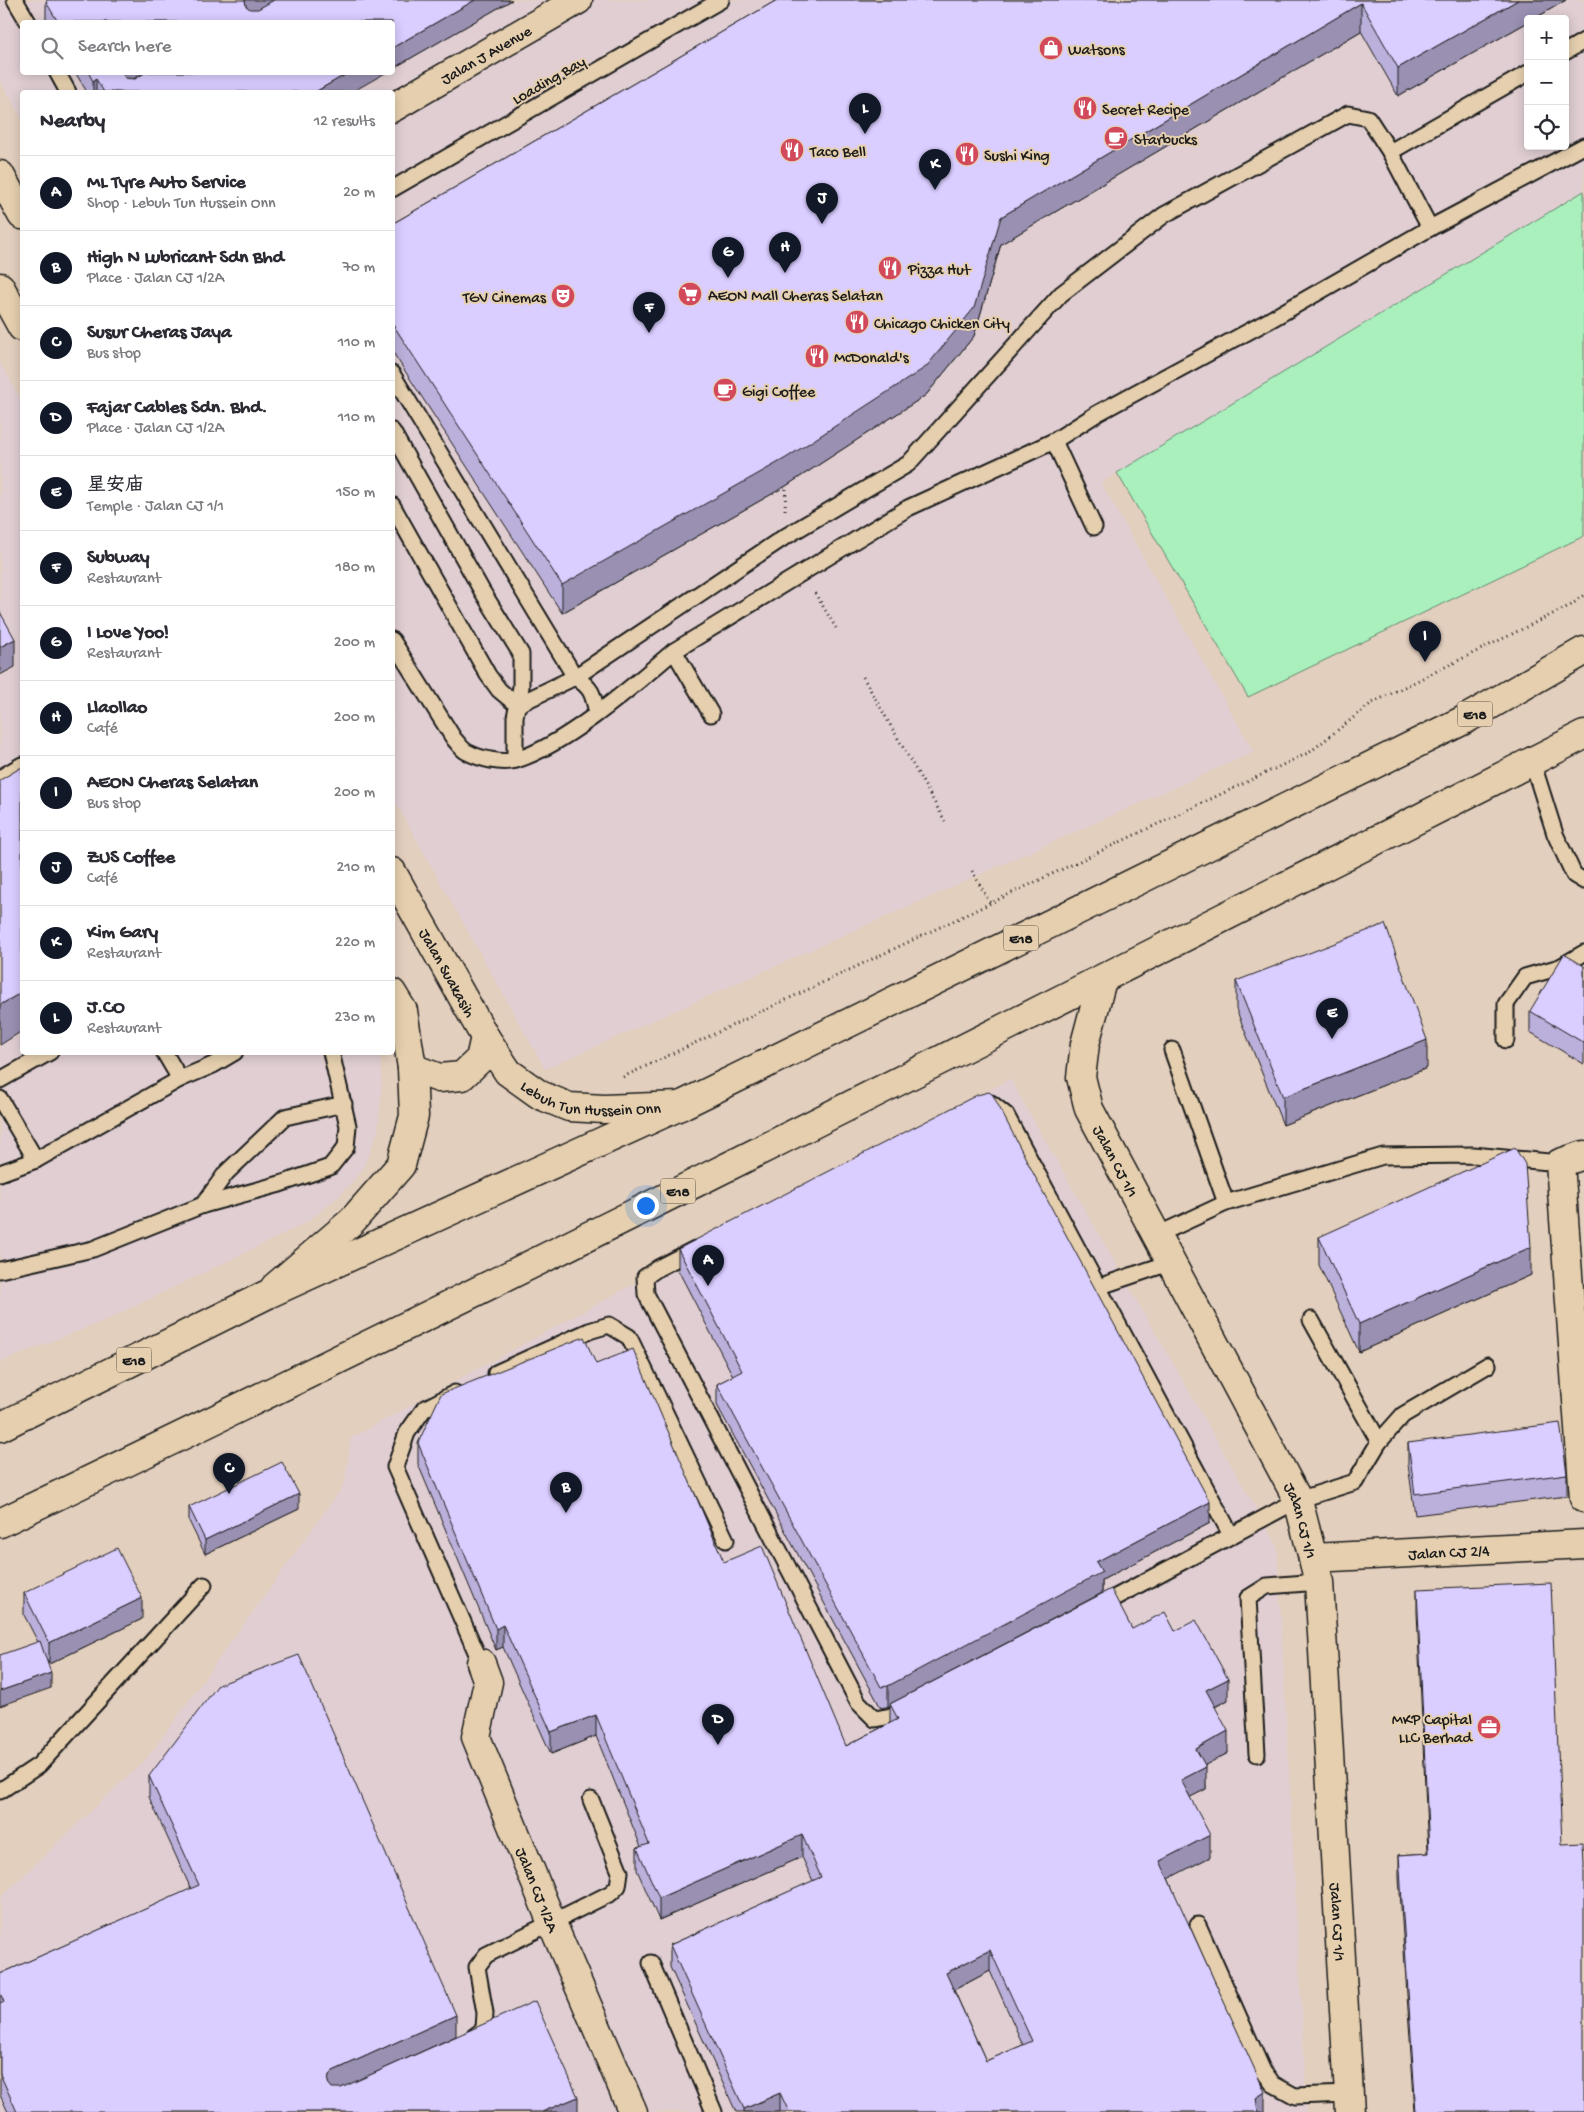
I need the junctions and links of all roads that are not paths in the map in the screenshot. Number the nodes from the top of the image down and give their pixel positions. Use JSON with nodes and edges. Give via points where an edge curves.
{"nodes":[{"id":1,"x":15,"y":0,"type":"edge"},
{"id":2,"x":578,"y":0,"type":"edge"},
{"id":3,"x":721,"y":0,"type":"edge"},
{"id":4,"x":27,"y":20,"type":"edge"},
{"id":5,"x":1584,"y":41,"type":"edge"},
{"id":6,"x":1569,"y":50,"type":"edge"},
{"id":7,"x":59,"y":75,"type":"edge"},
{"id":8,"x":1524,"y":75,"type":"edge"},
{"id":9,"x":67,"y":90,"type":"edge"},
{"id":10,"x":395,"y":106,"type":"edge"},
{"id":11,"x":1584,"y":146,"type":"edge"},
{"id":12,"x":1390,"y":152,"type":"junction"},
{"id":13,"x":0,"y":175,"type":"edge"},
{"id":14,"x":395,"y":187,"type":"edge"},
{"id":15,"x":20,"y":210,"type":"edge"},
{"id":16,"x":1430,"y":228,"type":"junction"},
{"id":17,"x":0,"y":287,"type":"edge"},
{"id":18,"x":20,"y":324,"type":"edge"},
{"id":19,"x":395,"y":379,"type":"edge"},
{"id":20,"x":395,"y":436,"type":"edge"},
{"id":21,"x":1054,"y":441,"type":"junction"},
{"id":22,"x":395,"y":510,"type":"edge"},
{"id":23,"x":1094,"y":527,"type":"dead end"},
{"id":24,"x":395,"y":645,"type":"edge"},
{"id":25,"x":674,"y":651,"type":"junction"},
{"id":26,"x":1584,"y":651,"type":"edge"},
{"id":27,"x":575,"y":677,"type":"junction"},
{"id":28,"x":517,"y":705,"type":"junction"},
{"id":29,"x":597,"y":713,"type":"junction"},
{"id":30,"x":711,"y":714,"type":"dead end"},
{"id":31,"x":1584,"y":735,"type":"edge"},
{"id":32,"x":514,"y":760,"type":"junction"},
{"id":33,"x":1532,"y":761,"type":"junction"},
{"id":34,"x":20,"y":766,"type":"edge"},
{"id":35,"x":0,"y":778,"type":"edge"},
{"id":36,"x":395,"y":877,"type":"edge"},
{"id":37,"x":1584,"y":881,"type":"edge"},
{"id":38,"x":1584,"y":953,"type":"edge"},
{"id":39,"x":1102,"y":980,"type":"junction"},
{"id":40,"x":395,"y":998,"type":"edge"},
{"id":41,"x":485,"y":1036,"type":"junction"},
{"id":42,"x":1506,"y":1040,"type":"dead end"},
{"id":43,"x":1172,"y":1050,"type":"dead end"},
{"id":44,"x":45,"y":1055,"type":"edge"},
{"id":45,"x":166,"y":1055,"type":"edge"},
{"id":46,"x":230,"y":1055,"type":"edge"},
{"id":47,"x":332,"y":1055,"type":"edge"},
{"id":48,"x":412,"y":1068,"type":"junction"},
{"id":49,"x":508,"y":1072,"type":"joint"},
{"id":50,"x":180,"y":1079,"type":"junction"},
{"id":51,"x":0,"y":1080,"type":"edge"},
{"id":52,"x":0,"y":1099,"type":"edge"},
{"id":53,"x":344,"y":1104,"type":"junction"},
{"id":54,"x":680,"y":1106,"type":"junction"},
{"id":55,"x":974,"y":1107,"type":"edge"},
{"id":56,"x":1572,"y":1159,"type":"edge"},
{"id":57,"x":36,"y":1160,"type":"junction"},
{"id":58,"x":0,"y":1173,"type":"edge"},
{"id":59,"x":1226,"y":1203,"type":"junction"},
{"id":60,"x":203,"y":1205,"type":"junction"},
{"id":61,"x":1157,"y":1235,"type":"junction"},
{"id":62,"x":710,"y":1241,"type":"edge"},
{"id":63,"x":1172,"y":1262,"type":"junction"},
{"id":64,"x":0,"y":1270,"type":"edge"},
{"id":65,"x":1098,"y":1287,"type":"junction"},
{"id":66,"x":268,"y":1294,"type":"junction"},
{"id":67,"x":1577,"y":1304,"type":"edge"},
{"id":68,"x":1311,"y":1320,"type":"dead end"},
{"id":69,"x":1488,"y":1365,"type":"dead end"},
{"id":70,"x":0,"y":1427,"type":"edge"},
{"id":71,"x":1379,"y":1442,"type":"junction"},
{"id":72,"x":1584,"y":1498,"type":"edge"},
{"id":73,"x":1298,"y":1500,"type":"junction"},
{"id":74,"x":0,"y":1523,"type":"edge"},
{"id":75,"x":1231,"y":1535,"type":"junction"},
{"id":76,"x":726,"y":1540,"type":"dead end"},
{"id":77,"x":1584,"y":1544,"type":"edge"},
{"id":78,"x":1316,"y":1570,"type":"junction"},
{"id":79,"x":204,"y":1585,"type":"dead end"},
{"id":80,"x":1083,"y":1614,"type":"edge"},
{"id":81,"x":481,"y":1663,"type":"joint"},
{"id":82,"x":917,"y":1702,"type":"edge"},
{"id":83,"x":1257,"y":1754,"type":"dead end"},
{"id":84,"x":0,"y":1791,"type":"edge"},
{"id":85,"x":591,"y":1800,"type":"dead end"},
{"id":86,"x":552,"y":1923,"type":"junction"},
{"id":87,"x":1198,"y":1925,"type":"dead end"},
{"id":88,"x":651,"y":1963,"type":"dead end"},
{"id":89,"x":463,"y":2043,"type":"edge"},
{"id":90,"x":1349,"y":2103,"type":"edge"},
{"id":91,"x":633,"y":2112,"type":"edge"},
{"id":92,"x":714,"y":2112,"type":"edge"}],
"edges":[{"from":1,"to":4,"type":"lane"},
{"from":2,"to":10,"type":"main road","name":"Jalan J Avenue"},
{"from":3,"to":14,"type":"lane","name":"Loading Bay"},
{"from":5,"to":6,"type":"lane"},
{"from":7,"to":9,"type":"lane"},
{"from":8,"to":12,"type":"lane"},
{"from":11,"to":16,"type":"lane"},
{"from":12,"to":16,"type":"lane"},
{"from":12,"to":27,"type":"lane","via":[[1368,118],[1348,114],[1164,215],[1061,294],[908,464],[783,538]]},
{"from":13,"to":15,"type":"main road"},
{"from":16,"to":21,"type":"lane","via":[[1098,413]]},
{"from":17,"to":18,"type":"main road"},
{"from":19,"to":27,"type":"lane"},
{"from":20,"to":28,"type":"lane","via":[[521,654],[521,687]]},
{"from":21,"to":23,"type":"lane"},
{"from":21,"to":25,"type":"lane","via":[[908,508]]},
{"from":22,"to":28,"type":"lane","via":[[488,676]]},
{"from":24,"to":32,"type":"lane","via":[[454,739],[466,752],[489,760]]},
{"from":25,"to":29,"type":"lane"},
{"from":25,"to":30,"type":"lane"},
{"from":26,"to":54,"type":"main road","number":"E18","via":[[1464,720]]},
{"from":27,"to":28,"type":"lane"},
{"from":27,"to":29,"type":"lane","via":[[589,687]]},
{"from":28,"to":32,"type":"lane"},
{"from":29,"to":32,"type":"lane","via":[[554,742]]},
{"from":31,"to":33,"type":"main road","number":"E18"},
{"from":33,"to":37,"type":"lane","via":[[1555,834],[1574,875]]},
{"from":33,"to":39,"type":"main road","number":"E18"},
{"from":34,"to":35,"type":"lane"},
{"from":36,"to":41,"type":"main road","name":"Jalan Suakasih"},
{"from":38,"to":42,"type":"lane","via":[[1560,967],[1525,977],[1506,1004]]},
{"from":39,"to":61,"type":"main road","name":"Jalan CJ 1/1","via":[[1085,1044],[1081,1077],[1089,1109]]},
{"from":39,"to":74,"type":"main road","number":"E18","via":[[254,1402]]},
{"from":40,"to":48,"type":"main road","via":[[403,1011]]},
{"from":41,"to":48,"type":"main road","via":[[480,1059],[462,1076],[439,1078]]},
{"from":41,"to":49,"type":"main road","name":"Jalan Suakasih"},
{"from":43,"to":59,"type":"lane"},
{"from":44,"to":51,"type":"lane"},
{"from":45,"to":50,"type":"lane"},
{"from":46,"to":50,"type":"lane"},
{"from":47,"to":53,"type":"lane"},
{"from":48,"to":66,"type":"main road","via":[[414,1116],[401,1165],[352,1221]]},
{"from":49,"to":54,"type":"main road","name":"Lebuh Tun Hussein Onn","via":[[540,1095],[569,1107]]},
{"from":50,"to":57,"type":"lane"},
{"from":52,"to":57,"type":"lane"},
{"from":53,"to":60,"type":"lane","via":[[285,1117],[226,1173]]},
{"from":53,"to":60,"type":"lane","via":[[348,1126],[346,1147],[330,1167]]},
{"from":54,"to":66,"type":"main road","number":"E18"},
{"from":55,"to":65,"type":"lane","via":[[991,1103],[1006,1115]]},
{"from":56,"to":59,"type":"lane","via":[[1383,1156]]},
{"from":56,"to":67,"type":"main road"},
{"from":57,"to":58,"type":"lane"},
{"from":59,"to":61,"type":"lane"},
{"from":60,"to":64,"type":"lane","via":[[93,1249]]},
{"from":61,"to":63,"type":"main road","name":"Jalan CJ 1/1"},
{"from":62,"to":82,"type":"lane","via":[[645,1277],[646,1294],[858,1702],[875,1719],[891,1716]]},
{"from":63,"to":65,"type":"lane"},
{"from":63,"to":73,"type":"main road","name":"Jalan CJ 1/1"},
{"from":65,"to":75,"type":"lane"},
{"from":66,"to":70,"type":"main road","number":"E18"},
{"from":67,"to":72,"type":"main road"},
{"from":68,"to":71,"type":"lane"},
{"from":69,"to":71,"type":"lane","via":[[1402,1415]]},
{"from":71,"to":73,"type":"lane","via":[[1355,1482]]},
{"from":73,"to":75,"type":"lane"},
{"from":73,"to":78,"type":"main road","name":"Jalan CJ 1/1"},
{"from":75,"to":80,"type":"lane"},
{"from":76,"to":81,"type":"lane","via":[[630,1337],[609,1325],[589,1331],[424,1409],[407,1433],[395,1467]]},
{"from":77,"to":78,"type":"main road","name":"Jalan CJ 2/4"},
{"from":78,"to":83,"type":"lane","via":[[1267,1586],[1248,1598]]},
{"from":78,"to":90,"type":"main road","name":"Jalan CJ 1/1"},
{"from":79,"to":84,"type":"lane","via":[[39,1765]]},
{"from":81,"to":86,"type":"main road","name":"Jalan CJ 1/2A","via":[[488,1682],[476,1737]]},
{"from":85,"to":86,"type":"lane","via":[[620,1872],[618,1886],[612,1893]]},
{"from":86,"to":89,"type":"lane","via":[[486,1955],[478,1967],[485,2013],[484,2029]]},
{"from":86,"to":91,"type":"main road","name":"Jalan CJ 1/2A"},
{"from":87,"to":90,"type":"lane","via":[[1262,2069],[1273,2084],[1295,2096]]},
{"from":88,"to":92,"type":"lane"}]}
